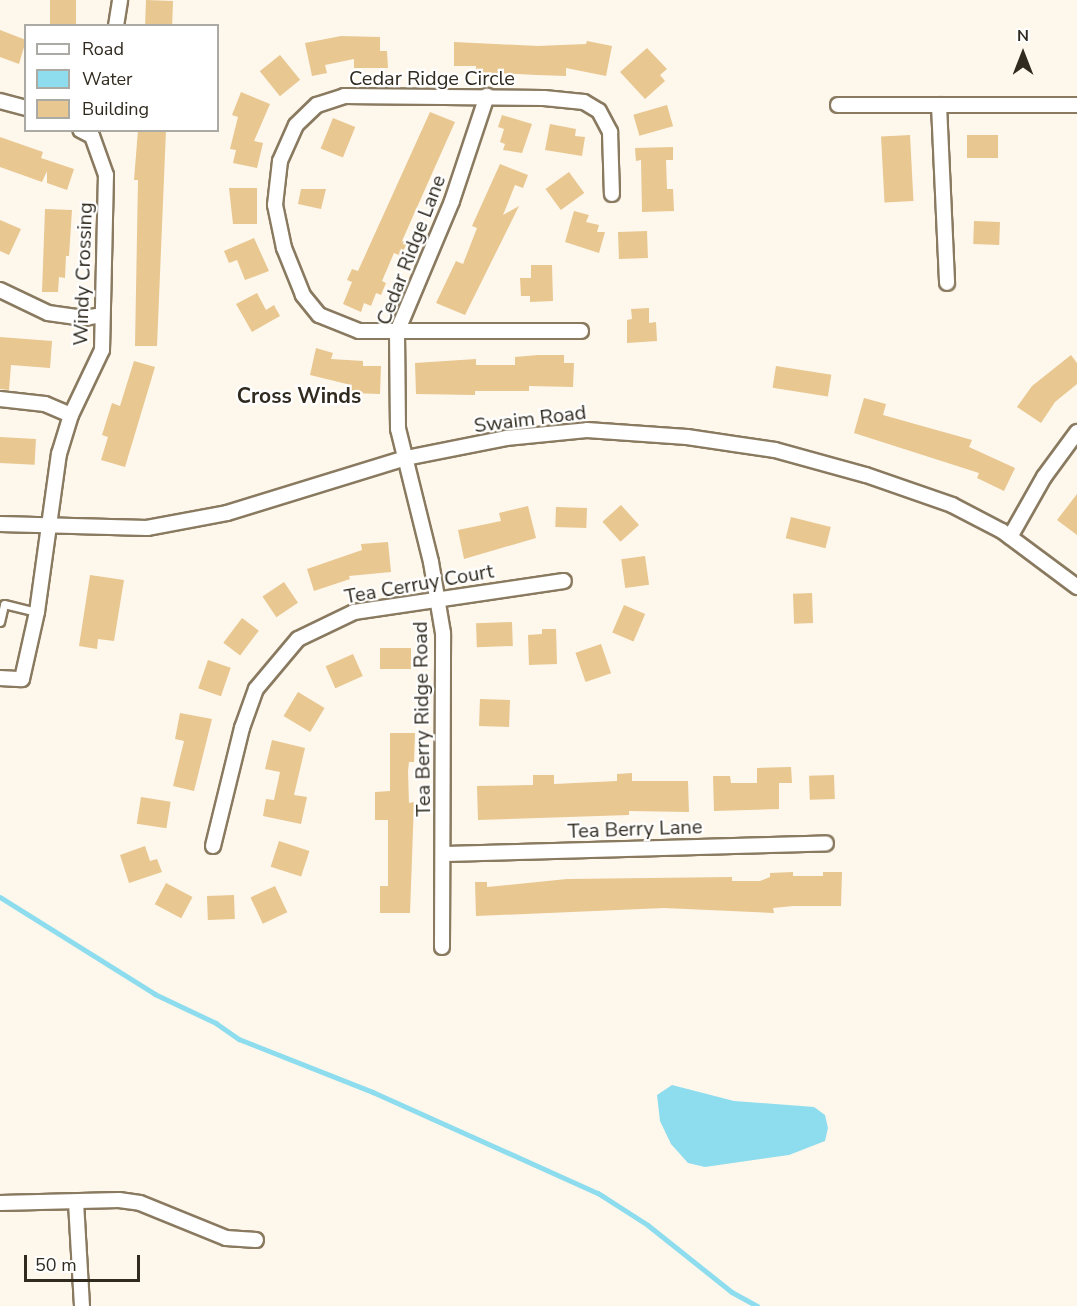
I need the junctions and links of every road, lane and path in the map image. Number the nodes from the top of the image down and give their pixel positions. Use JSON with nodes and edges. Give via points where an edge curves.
{"nodes":[{"id":1,"x":120,"y":0,"type":"edge"},
{"id":2,"x":116,"y":24,"type":"edge"},
{"id":3,"x":487,"y":96,"type":"junction"},
{"id":4,"x":0,"y":101,"type":"edge"},
{"id":5,"x":838,"y":105,"type":"dead end"},
{"id":6,"x":939,"y":105,"type":"junction"},
{"id":7,"x":1077,"y":105,"type":"edge"},
{"id":8,"x":24,"y":107,"type":"edge"},
{"id":9,"x":89,"y":132,"type":"edge"},
{"id":10,"x":612,"y":194,"type":"dead end"},
{"id":11,"x":946,"y":283,"type":"dead end"},
{"id":12,"x":0,"y":290,"type":"edge"},
{"id":13,"x":102,"y":315,"type":"junction"},
{"id":14,"x":581,"y":331,"type":"dead end"},
{"id":15,"x":397,"y":332,"type":"junction"},
{"id":16,"x":0,"y":399,"type":"edge"},
{"id":17,"x":71,"y":415,"type":"junction"},
{"id":18,"x":1077,"y":432,"type":"edge"},
{"id":19,"x":406,"y":459,"type":"junction"},
{"id":20,"x":0,"y":524,"type":"edge"},
{"id":21,"x":48,"y":528,"type":"junction"},
{"id":22,"x":1010,"y":537,"type":"junction"},
{"id":23,"x":564,"y":580,"type":"dead end"},
{"id":24,"x":1077,"y":587,"type":"edge"},
{"id":25,"x":437,"y":600,"type":"junction"},
{"id":26,"x":37,"y":612,"type":"junction"},
{"id":27,"x":0,"y":622,"type":"edge"},
{"id":28,"x":0,"y":678,"type":"edge"},
{"id":29,"x":826,"y":843,"type":"dead end"},
{"id":30,"x":213,"y":846,"type":"dead end"},
{"id":31,"x":444,"y":854,"type":"junction"},
{"id":32,"x":442,"y":947,"type":"dead end"},
{"id":33,"x":76,"y":1202,"type":"junction"},
{"id":34,"x":0,"y":1203,"type":"edge"},
{"id":35,"x":256,"y":1240,"type":"dead end"},
{"id":36,"x":82,"y":1306,"type":"edge"}],
"edges":[{"from":1,"to":2,"type":"street"},
{"from":3,"to":10,"type":"street","name":"Cedar Ridge Circle","via":[[584,102],[598,111],[610,132]]},
{"from":3,"to":15,"type":"street","name":"Cedar Ridge Lane","via":[[452,201]]},
{"from":3,"to":15,"type":"street","name":"Cedar Ridge Circle","via":[[371,95],[335,99],[318,105],[296,125],[280,162],[274,205],[287,256],[303,295],[319,315],[359,331]]},
{"from":4,"to":8,"type":"street"},
{"from":5,"to":6,"type":"street"},
{"from":6,"to":7,"type":"street"},
{"from":6,"to":11,"type":"street"},
{"from":9,"to":13,"type":"street","name":"Windy Crossing","via":[[106,175]]},
{"from":12,"to":13,"type":"street","via":[[48,313],[84,318]]},
{"from":13,"to":17,"type":"street","name":"Windy Crossing","via":[[102,350]]},
{"from":14,"to":15,"type":"street","name":"Cedar Ridge Circle"},
{"from":15,"to":19,"type":"street","name":"Cedar Ridge Lane","via":[[398,429]]},
{"from":16,"to":17,"type":"street","via":[[45,404]]},
{"from":17,"to":21,"type":"street","name":"Windy Crossing","via":[[59,454]]},
{"from":18,"to":22,"type":"street","via":[[1044,477]]},
{"from":19,"to":21,"type":"street","name":"Swaim Road","via":[[228,513],[147,528]]},
{"from":19,"to":22,"type":"street","name":"Swaim Road","via":[[506,438],[587,430],[687,437],[776,450],[866,475],[952,506]]},
{"from":19,"to":25,"type":"street","name":"Tea Berry Ridge Road"},
{"from":20,"to":21,"type":"street","name":"Swaim Road"},
{"from":21,"to":26,"type":"street","name":"Windy Crossing"},
{"from":22,"to":24,"type":"street","name":"Swaim Road"},
{"from":23,"to":25,"type":"street","name":"Tea Cerruy Court"},
{"from":25,"to":30,"type":"street","name":"Tea Cerruy Court","via":[[354,612],[328,621],[298,639],[273,666],[256,689],[242,728]]},
{"from":25,"to":31,"type":"street","name":"Tea Berry Ridge Road","via":[[443,633]]},
{"from":26,"to":27,"type":"lane","via":[[4,604]]},
{"from":26,"to":28,"type":"street","name":"Windy Crossing","via":[[22,679]]},
{"from":29,"to":31,"type":"street","name":"Tea Berry Lane"},
{"from":31,"to":32,"type":"street","name":"Tea Berry Ridge Road"},
{"from":33,"to":34,"type":"street"},
{"from":33,"to":35,"type":"street","via":[[140,1203],[226,1238]]},
{"from":33,"to":36,"type":"street"}]}
